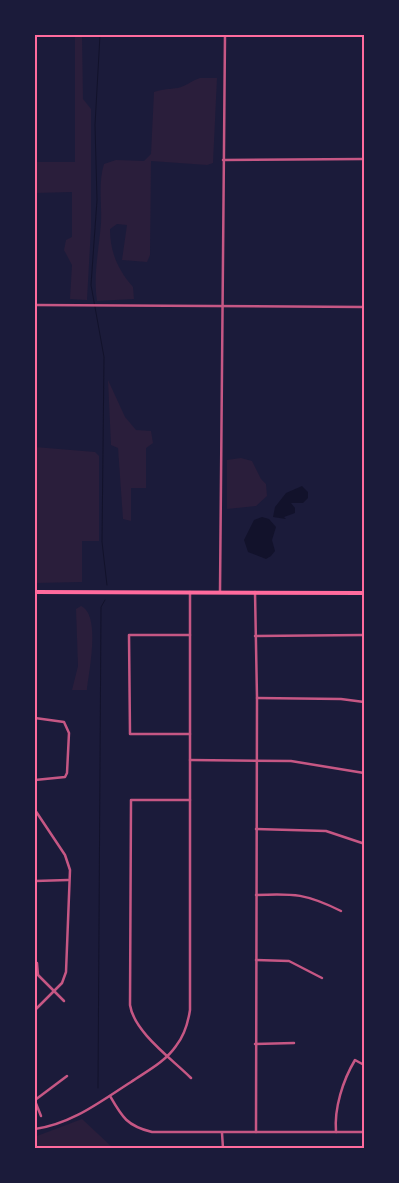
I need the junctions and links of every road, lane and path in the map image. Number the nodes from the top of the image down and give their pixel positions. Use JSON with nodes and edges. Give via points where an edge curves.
{"nodes":[{"id":1,"x":225,"y":35,"type":"edge"},
{"id":2,"x":364,"y":159,"type":"edge"},
{"id":3,"x":223,"y":160,"type":"junction"},
{"id":4,"x":35,"y":305,"type":"edge"},
{"id":5,"x":222,"y":307,"type":"junction"},
{"id":6,"x":364,"y":308,"type":"edge"},
{"id":7,"x":35,"y":592,"type":"edge"},
{"id":8,"x":190,"y":592,"type":"junction"},
{"id":9,"x":220,"y":592,"type":"junction"},
{"id":10,"x":255,"y":592,"type":"junction"},
{"id":11,"x":364,"y":593,"type":"edge"},
{"id":12,"x":190,"y":635,"type":"junction"},
{"id":13,"x":364,"y":635,"type":"edge"},
{"id":14,"x":255,"y":636,"type":"junction"},
{"id":15,"x":257,"y":698,"type":"junction"},
{"id":16,"x":364,"y":702,"type":"edge"},
{"id":17,"x":35,"y":718,"type":"edge"},
{"id":18,"x":190,"y":734,"type":"junction"},
{"id":19,"x":190,"y":760,"type":"junction"},
{"id":20,"x":256,"y":760,"type":"junction"},
{"id":21,"x":364,"y":773,"type":"edge"},
{"id":22,"x":35,"y":780,"type":"edge"},
{"id":23,"x":190,"y":800,"type":"junction"},
{"id":24,"x":35,"y":810,"type":"edge"},
{"id":25,"x":256,"y":829,"type":"junction"},
{"id":26,"x":362,"y":843,"type":"dead end"},
{"id":27,"x":69,"y":880,"type":"junction"},
{"id":28,"x":35,"y":881,"type":"edge"},
{"id":29,"x":256,"y":895,"type":"junction"},
{"id":30,"x":341,"y":911,"type":"dead end"},
{"id":31,"x":256,"y":960,"type":"junction"},
{"id":32,"x":37,"y":963,"type":"dead end"},
{"id":33,"x":322,"y":978,"type":"dead end"},
{"id":34,"x":54,"y":992,"type":"junction"},
{"id":35,"x":64,"y":1001,"type":"dead end"},
{"id":36,"x":35,"y":1010,"type":"edge"},
{"id":37,"x":255,"y":1044,"type":"junction"},
{"id":38,"x":294,"y":1044,"type":"dead end"},
{"id":39,"x":168,"y":1054,"type":"junction"},
{"id":40,"x":364,"y":1065,"type":"edge"},
{"id":41,"x":67,"y":1076,"type":"dead end"},
{"id":42,"x":191,"y":1078,"type":"dead end"},
{"id":43,"x":110,"y":1096,"type":"junction"},
{"id":44,"x":35,"y":1100,"type":"edge"},
{"id":45,"x":41,"y":1116,"type":"dead end"},
{"id":46,"x":35,"y":1129,"type":"edge"},
{"id":47,"x":256,"y":1132,"type":"junction"},
{"id":48,"x":336,"y":1132,"type":"junction"},
{"id":49,"x":364,"y":1132,"type":"edge"},
{"id":50,"x":222,"y":1134,"type":"junction"},
{"id":51,"x":223,"y":1148,"type":"edge"}],
"edges":[{"from":1,"to":3,"type":"street"},
{"from":2,"to":3,"type":"street"},
{"from":3,"to":5,"type":"street"},
{"from":4,"to":5,"type":"street"},
{"from":5,"to":6,"type":"street"},
{"from":5,"to":9,"type":"street"},
{"from":7,"to":8,"type":"main road"},
{"from":8,"to":9,"type":"main road"},
{"from":8,"to":12,"type":"street"},
{"from":9,"to":10,"type":"main road"},
{"from":10,"to":11,"type":"main road"},
{"from":10,"to":14,"type":"street"},
{"from":12,"to":18,"type":"street"},
{"from":12,"to":18,"type":"street","via":[[129,635],[130,734]]},
{"from":13,"to":14,"type":"street"},
{"from":14,"to":15,"type":"street"},
{"from":15,"to":16,"type":"street"},
{"from":15,"to":20,"type":"street"},
{"from":17,"to":22,"type":"street","via":[[59,720],[66,724],[69,733],[65,777]]},
{"from":18,"to":19,"type":"street"},
{"from":19,"to":20,"type":"street"},
{"from":19,"to":23,"type":"street"},
{"from":20,"to":21,"type":"street","via":[[298,762]]},
{"from":20,"to":25,"type":"street"},
{"from":23,"to":39,"type":"street","via":[[190,1010],[181,1037]]},
{"from":23,"to":39,"type":"street","via":[[131,800],[131,1012],[160,1050]]},
{"from":24,"to":27,"type":"street","via":[[67,860]]},
{"from":25,"to":26,"type":"street","via":[[326,831]]},
{"from":25,"to":29,"type":"street"},
{"from":27,"to":28,"type":"street"},
{"from":27,"to":34,"type":"street","via":[[68,964],[62,983]]},
{"from":29,"to":30,"type":"street","via":[[300,895]]},
{"from":29,"to":31,"type":"street"},
{"from":31,"to":33,"type":"street","via":[[289,961]]},
{"from":31,"to":37,"type":"street"},
{"from":32,"to":34,"type":"street","via":[[38,975]]},
{"from":34,"to":35,"type":"street"},
{"from":34,"to":36,"type":"street"},
{"from":37,"to":38,"type":"street"},
{"from":37,"to":47,"type":"street"},
{"from":39,"to":42,"type":"street"},
{"from":39,"to":43,"type":"street"},
{"from":40,"to":48,"type":"street","via":[[356,1060],[350,1069],[337,1108]]},
{"from":41,"to":44,"type":"street"},
{"from":43,"to":46,"type":"street","via":[[67,1121]]},
{"from":43,"to":50,"type":"street","via":[[122,1117],[140,1129],[173,1134]]},
{"from":44,"to":45,"type":"street"},
{"from":47,"to":48,"type":"street"},
{"from":47,"to":50,"type":"street"},
{"from":48,"to":49,"type":"street"},
{"from":50,"to":51,"type":"street"}]}
